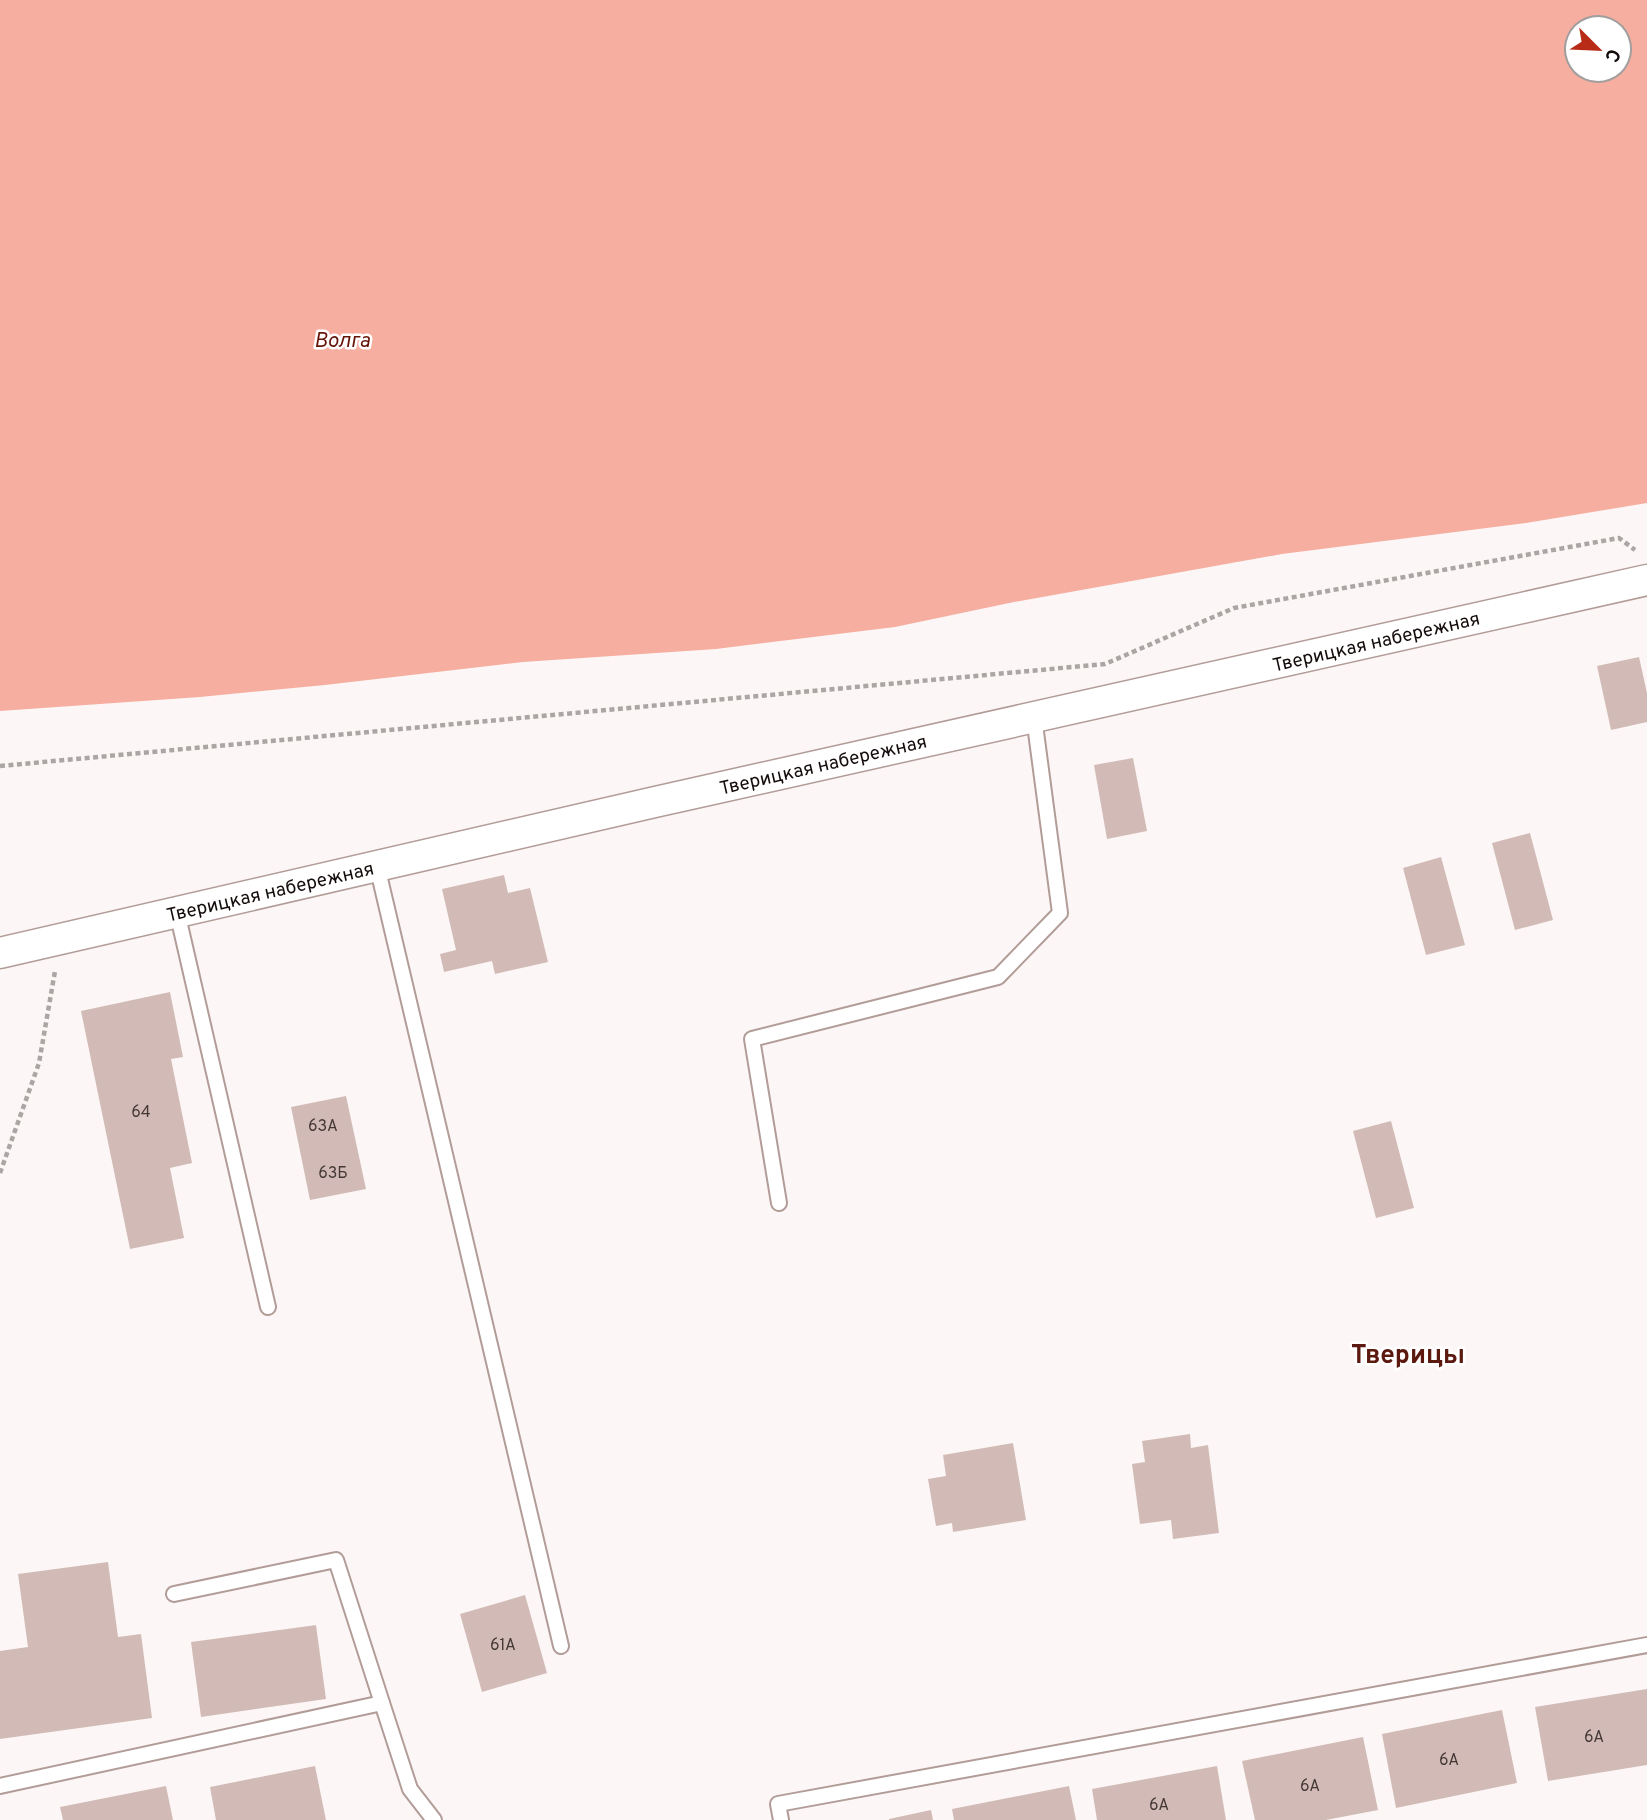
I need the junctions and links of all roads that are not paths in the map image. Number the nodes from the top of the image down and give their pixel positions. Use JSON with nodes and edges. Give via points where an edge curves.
{"nodes":[{"id":1,"x":1647,"y":580,"type":"edge"},
{"id":2,"x":1034,"y":717,"type":"junction"},
{"id":3,"x":377,"y":866,"type":"junction"},
{"id":4,"x":177,"y":912,"type":"junction"},
{"id":5,"x":0,"y":953,"type":"edge"},
{"id":6,"x":779,"y":1203,"type":"dead end"},
{"id":7,"x":268,"y":1307,"type":"dead end"},
{"id":8,"x":174,"y":1594,"type":"dead end"},
{"id":9,"x":1647,"y":1645,"type":"edge"},
{"id":10,"x":561,"y":1646,"type":"dead end"},
{"id":11,"x":382,"y":1703,"type":"junction"},
{"id":12,"x":0,"y":1786,"type":"edge"},
{"id":13,"x":434,"y":1820,"type":"edge"},
{"id":14,"x":781,"y":1820,"type":"edge"}],
"edges":[{"from":1,"to":2,"type":"street","name":"Тверицкая набережная"},
{"from":2,"to":3,"type":"street","name":"Тверицкая набережная"},
{"from":2,"to":6,"type":"lane","via":[[1060,914],[998,977],[752,1039]]},
{"from":3,"to":4,"type":"street","name":"Тверицкая набережная"},
{"from":3,"to":10,"type":"lane"},
{"from":4,"to":5,"type":"street","name":"Тверицкая набережная"},
{"from":4,"to":7,"type":"lane"},
{"from":8,"to":11,"type":"lane","via":[[336,1560]]},
{"from":9,"to":14,"type":"lane","via":[[778,1804]]},
{"from":11,"to":12,"type":"lane"},
{"from":11,"to":13,"type":"lane","via":[[410,1789]]}]}
